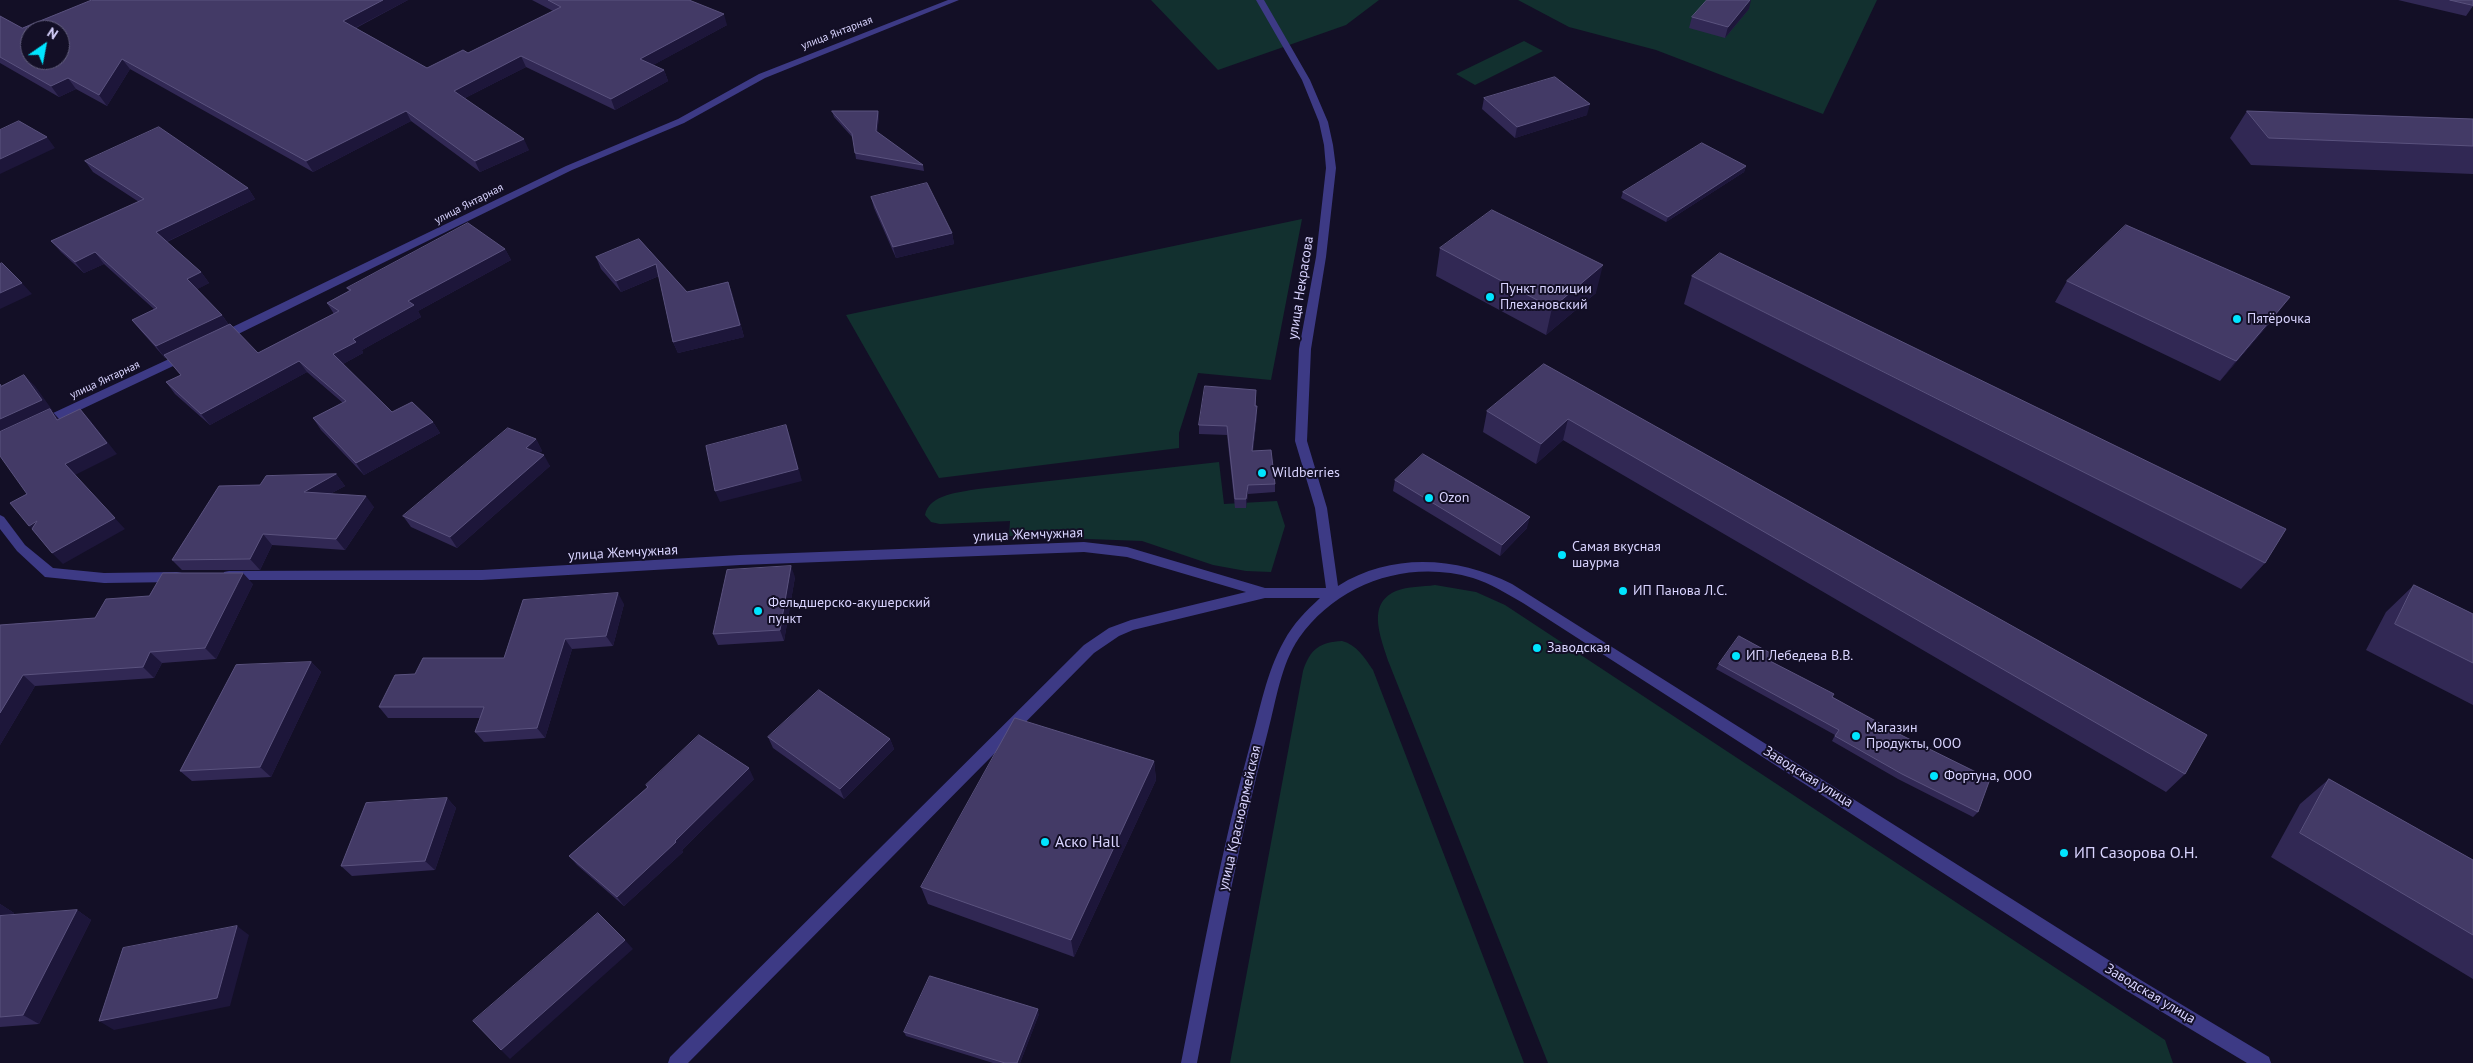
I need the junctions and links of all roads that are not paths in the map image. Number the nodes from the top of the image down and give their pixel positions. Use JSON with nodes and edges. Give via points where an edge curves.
{"nodes":[{"id":1,"x":955,"y":0,"type":"edge"},
{"id":2,"x":1260,"y":0,"type":"edge"},
{"id":3,"x":213,"y":342,"type":"edge"},
{"id":4,"x":195,"y":350,"type":"edge"},
{"id":5,"x":35,"y":426,"type":"edge"},
{"id":6,"x":0,"y":520,"type":"edge"},
{"id":7,"x":191,"y":577,"type":"edge"},
{"id":8,"x":220,"y":577,"type":"edge"},
{"id":9,"x":1265,"y":593,"type":"junction"},
{"id":10,"x":1334,"y":593,"type":"junction"},
{"id":11,"x":676,"y":1063,"type":"edge"},
{"id":12,"x":1189,"y":1063,"type":"edge"},
{"id":13,"x":2263,"y":1063,"type":"edge"}],
"edges":[{"from":1,"to":3,"type":"street","name":"улица Янтарная","via":[[762,76],[681,121],[569,168]]},
{"from":2,"to":10,"type":"street","name":"улица Некрасова","via":[[1310,87],[1330,153],[1321,257],[1305,349],[1301,441],[1320,500]]},
{"from":4,"to":5,"type":"street","name":"улица Янтарная"},
{"from":6,"to":7,"type":"street","via":[[21,548],[50,573],[104,578]]},
{"from":8,"to":9,"type":"street","name":"улица Жемчужная","via":[[482,575],[740,560],[1084,547],[1127,552]]},
{"from":9,"to":10,"type":"street"},
{"from":9,"to":11,"type":"street","via":[[1131,625],[1089,649]]},
{"from":10,"to":12,"type":"street","name":"улица Красноармейская","via":[[1294,635],[1286,648],[1276,680],[1232,848]]},
{"from":10,"to":13,"type":"street","name":"Заводская улица","via":[[1374,575],[1414,566],[1472,573],[1511,590],[2128,982]]}]}
